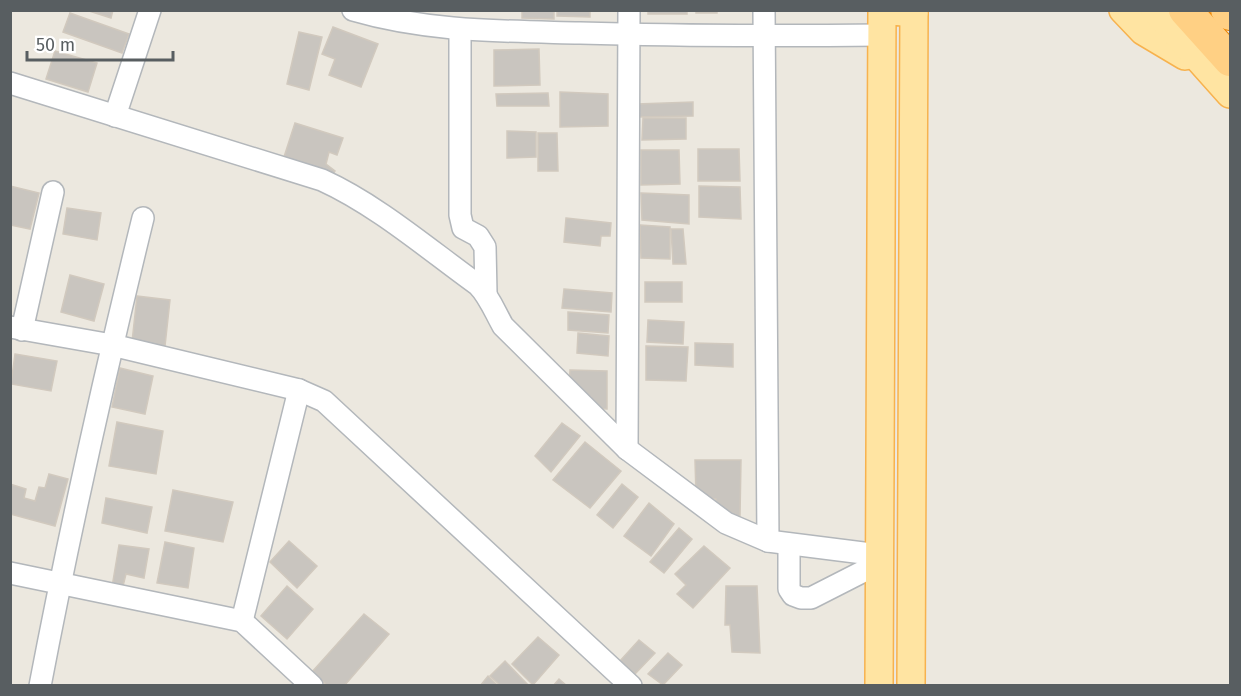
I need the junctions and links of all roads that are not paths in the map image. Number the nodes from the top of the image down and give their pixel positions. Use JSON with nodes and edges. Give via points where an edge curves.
{"nodes":[{"id":1,"x":150,"y":10,"type":"edge"},
{"id":2,"x":353,"y":10,"type":"edge"},
{"id":3,"x":629,"y":10,"type":"edge"},
{"id":4,"x":764,"y":10,"type":"edge"},
{"id":5,"x":1124,"y":10,"type":"edge"},
{"id":6,"x":1155,"y":10,"type":"edge"},
{"id":7,"x":1185,"y":10,"type":"edge"},
{"id":8,"x":1227,"y":10,"type":"edge"},
{"id":9,"x":914,"y":12,"type":"edge"},
{"id":10,"x":1230,"y":14,"type":"edge"},
{"id":11,"x":506,"y":21,"type":"edge"},
{"id":12,"x":882,"y":23,"type":"edge"},
{"id":13,"x":460,"y":30,"type":"junction"},
{"id":14,"x":630,"y":34,"type":"junction"},
{"id":15,"x":765,"y":36,"type":"junction"},
{"id":16,"x":1220,"y":65,"type":"edge"},
{"id":17,"x":10,"y":83,"type":"edge"},
{"id":18,"x":1230,"y":94,"type":"edge"},
{"id":19,"x":115,"y":116,"type":"junction"},
{"id":20,"x":53,"y":192,"type":"dead end"},
{"id":21,"x":143,"y":218,"type":"dead end"},
{"id":22,"x":486,"y":293,"type":"junction"},
{"id":23,"x":16,"y":328,"type":"edge"},
{"id":24,"x":112,"y":345,"type":"junction"},
{"id":25,"x":299,"y":390,"type":"junction"},
{"id":26,"x":627,"y":449,"type":"junction"},
{"id":27,"x":778,"y":543,"type":"junction"},
{"id":28,"x":879,"y":561,"type":"junction"},
{"id":29,"x":10,"y":573,"type":"edge"},
{"id":30,"x":60,"y":583,"type":"junction"},
{"id":31,"x":242,"y":621,"type":"junction"},
{"id":32,"x":40,"y":686,"type":"edge"},
{"id":33,"x":312,"y":686,"type":"edge"},
{"id":34,"x":631,"y":686,"type":"edge"},
{"id":35,"x":879,"y":686,"type":"edge"},
{"id":36,"x":911,"y":686,"type":"edge"}],
"edges":[{"from":1,"to":19,"type":"street"},
{"from":2,"to":13,"type":"street","via":[[388,20]]},
{"from":3,"to":14,"type":"street"},
{"from":4,"to":15,"type":"street"},
{"from":5,"to":16,"type":"main road","via":[[1143,31]]},
{"from":6,"to":16,"type":"main road"},
{"from":7,"to":16,"type":"highway"},
{"from":8,"to":10,"type":"highway"},
{"from":9,"to":12,"type":"main road"},
{"from":9,"to":36,"type":"main road"},
{"from":11,"to":13,"type":"street"},
{"from":11,"to":14,"type":"street"},
{"from":12,"to":15,"type":"street"},
{"from":12,"to":28,"type":"main road"},
{"from":13,"to":22,"type":"street","via":[[460,215],[463,228],[478,236],[485,247]]},
{"from":14,"to":15,"type":"street"},
{"from":14,"to":26,"type":"street"},
{"from":15,"to":27,"type":"street"},
{"from":16,"to":18,"type":"main road"},
{"from":17,"to":19,"type":"street"},
{"from":19,"to":22,"type":"street","via":[[342,188]]},
{"from":20,"to":23,"type":"street"},
{"from":21,"to":24,"type":"street"},
{"from":22,"to":26,"type":"street","via":[[503,326]]},
{"from":23,"to":24,"type":"street"},
{"from":24,"to":25,"type":"street"},
{"from":24,"to":30,"type":"street"},
{"from":25,"to":31,"type":"street"},
{"from":25,"to":34,"type":"street","via":[[324,401]]},
{"from":26,"to":27,"type":"street","via":[[726,523]]},
{"from":27,"to":28,"type":"street"},
{"from":27,"to":28,"type":"street","via":[[789,589],[801,598],[811,598]]},
{"from":28,"to":35,"type":"main road"},
{"from":29,"to":30,"type":"street"},
{"from":30,"to":31,"type":"street"},
{"from":30,"to":32,"type":"street"},
{"from":31,"to":33,"type":"street"}]}
